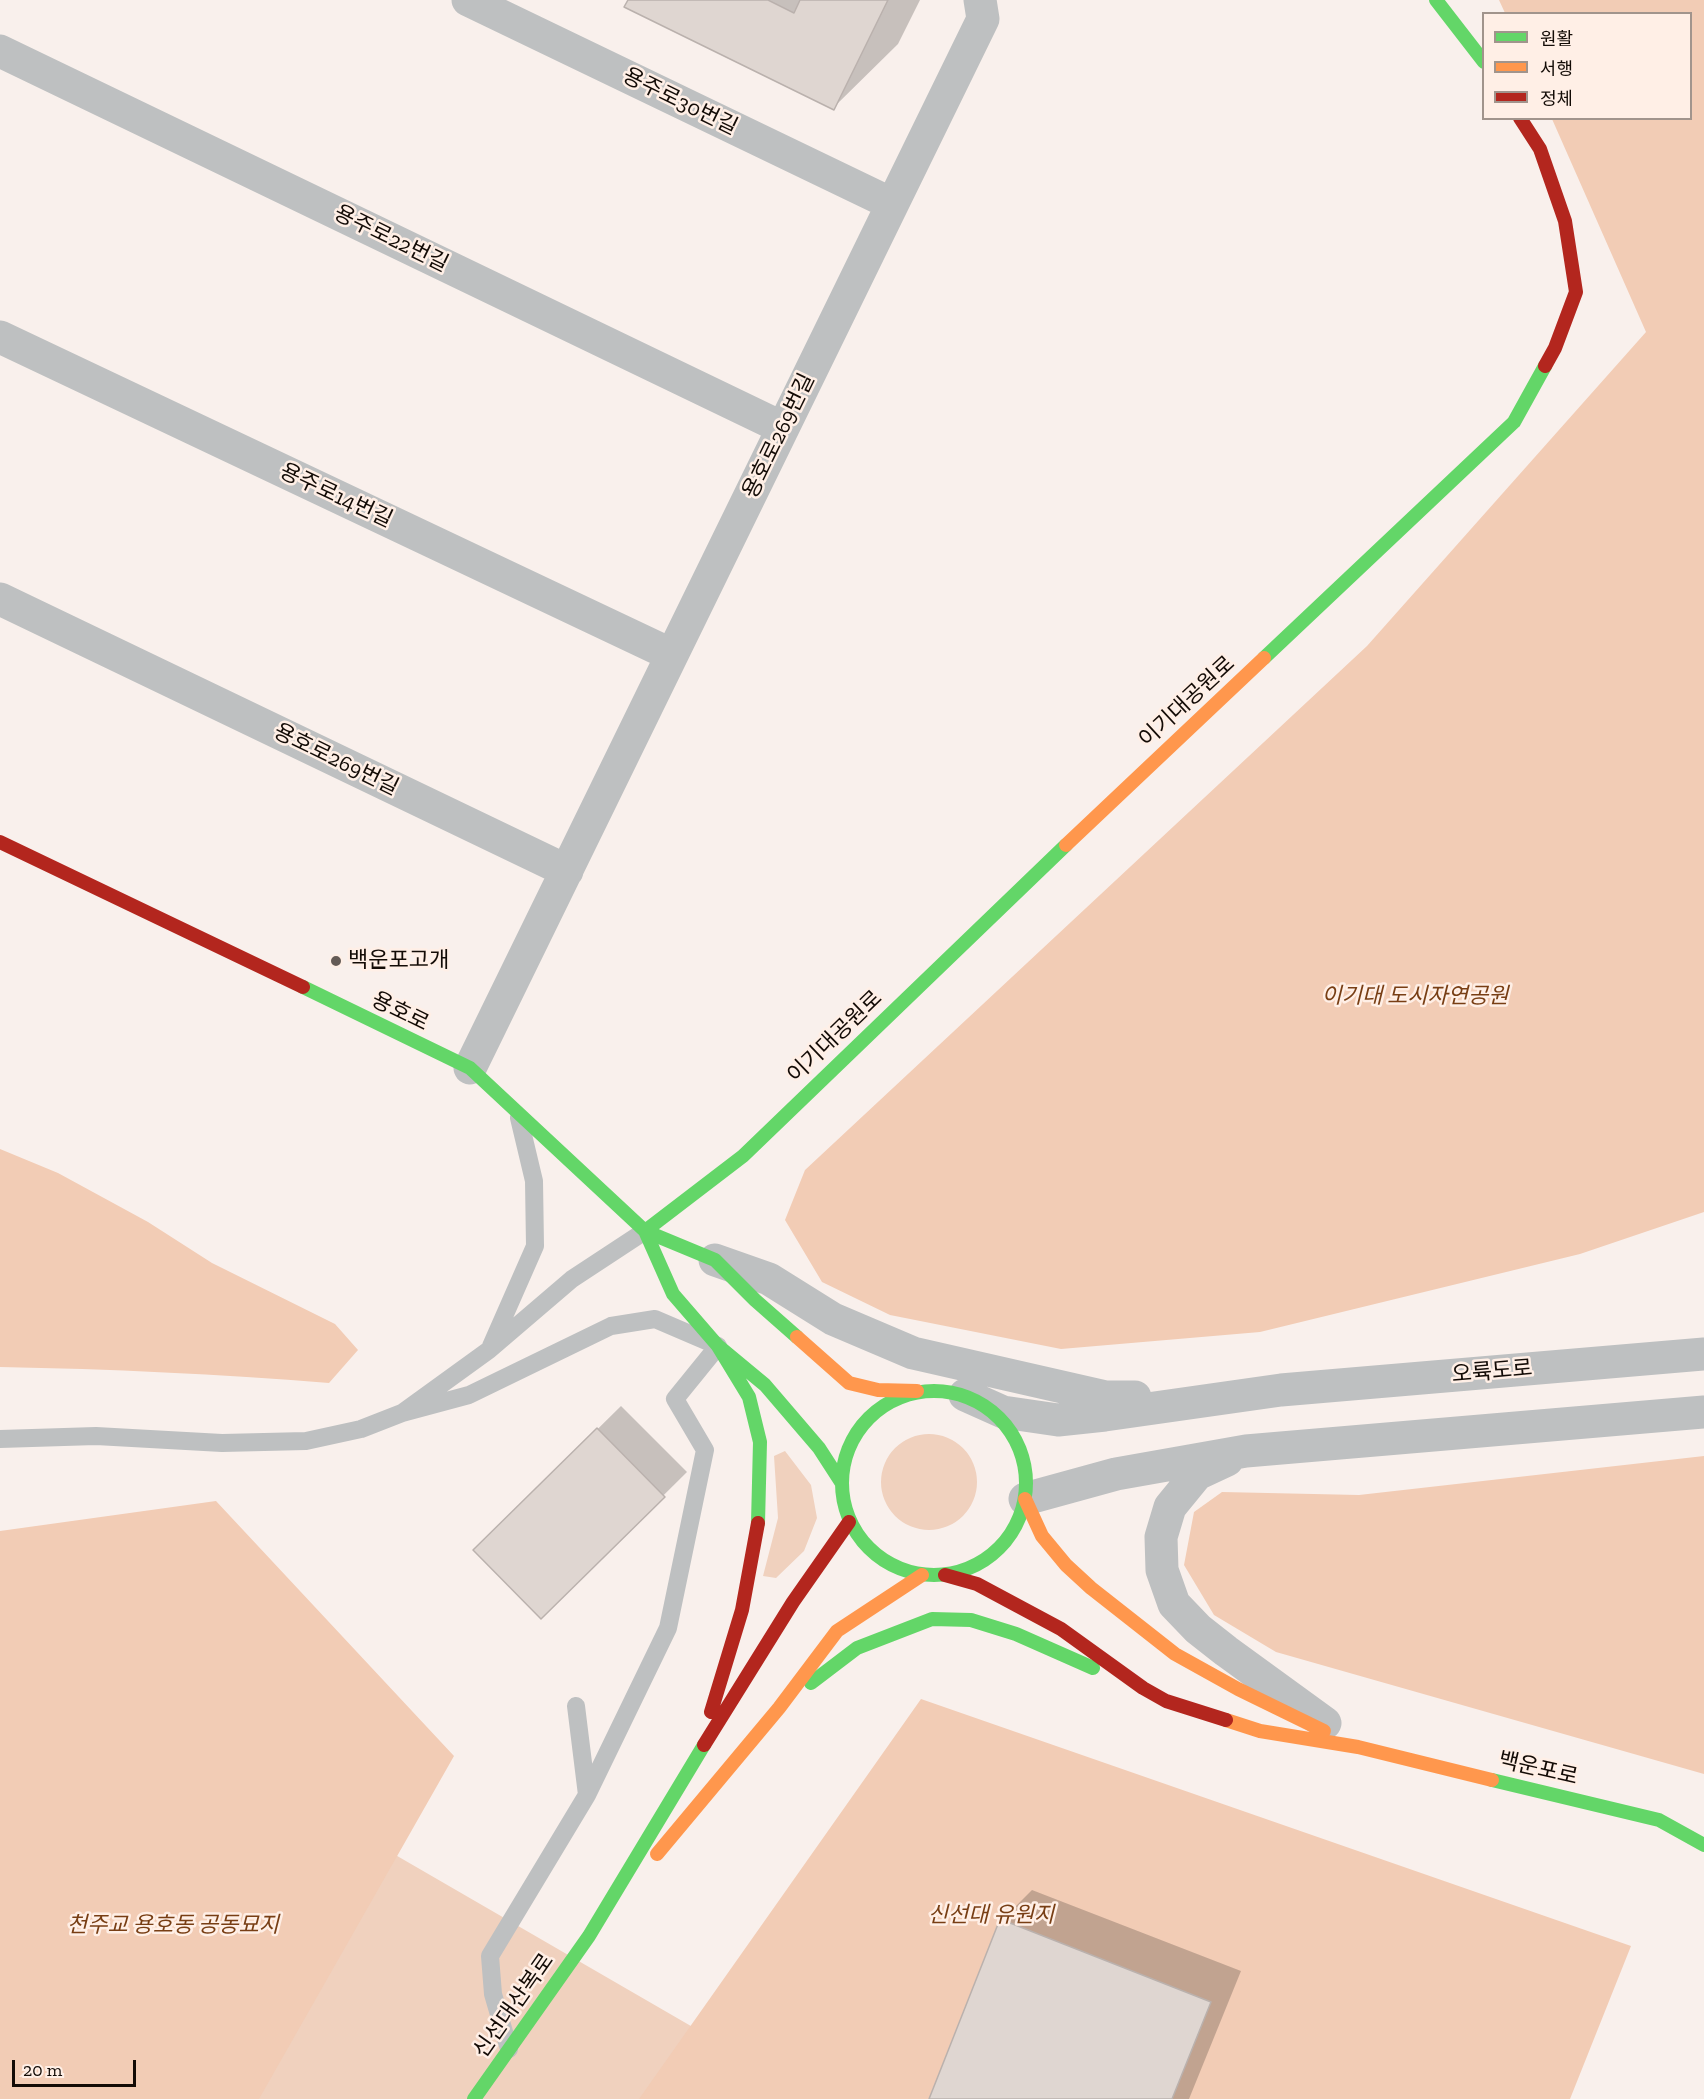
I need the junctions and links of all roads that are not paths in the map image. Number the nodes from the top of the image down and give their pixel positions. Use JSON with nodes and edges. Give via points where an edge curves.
{"nodes":[{"id":1,"x":468,"y":0,"type":"edge"},
{"id":2,"x":980,"y":0,"type":"edge"},
{"id":3,"x":1436,"y":0,"type":"edge"},
{"id":4,"x":0,"y":51,"type":"edge"},
{"id":5,"x":1482,"y":59,"type":"edge"},
{"id":6,"x":1521,"y":120,"type":"edge"},
{"id":7,"x":892,"y":204,"type":"junction"},
{"id":8,"x":0,"y":337,"type":"edge"},
{"id":9,"x":783,"y":428,"type":"junction"},
{"id":10,"x":0,"y":599,"type":"edge"},
{"id":11,"x":672,"y":655,"type":"junction"},
{"id":12,"x":0,"y":842,"type":"edge"},
{"id":13,"x":567,"y":871,"type":"junction"},
{"id":14,"x":470,"y":1068,"type":"junction"},
{"id":15,"x":518,"y":1113,"type":"junction"},
{"id":16,"x":645,"y":1231,"type":"junction"},
{"id":17,"x":715,"y":1260,"type":"junction"},
{"id":18,"x":718,"y":1347,"type":"junction"},
{"id":19,"x":489,"y":1350,"type":"junction"},
{"id":20,"x":1704,"y":1354,"type":"edge"},
{"id":21,"x":917,"y":1391,"type":"junction"},
{"id":22,"x":965,"y":1395,"type":"junction"},
{"id":23,"x":1227,"y":1398,"type":"junction"},
{"id":24,"x":1704,"y":1412,"type":"edge"},
{"id":25,"x":402,"y":1413,"type":"junction"},
{"id":26,"x":0,"y":1439,"type":"edge"},
{"id":27,"x":1246,"y":1451,"type":"junction"},
{"id":28,"x":841,"y":1482,"type":"junction"},
{"id":29,"x":1025,"y":1499,"type":"junction"},
{"id":30,"x":849,"y":1522,"type":"junction"},
{"id":31,"x":922,"y":1575,"type":"junction"},
{"id":32,"x":945,"y":1575,"type":"junction"},
{"id":33,"x":1143,"y":1688,"type":"junction"},
{"id":34,"x":576,"y":1706,"type":"dead end"},
{"id":35,"x":778,"y":1708,"type":"junction"},
{"id":36,"x":1358,"y":1747,"type":"junction"},
{"id":37,"x":692,"y":1766,"type":"junction"},
{"id":38,"x":587,"y":1795,"type":"junction"},
{"id":39,"x":1704,"y":1845,"type":"edge"},
{"id":40,"x":589,"y":1936,"type":"junction"},
{"id":41,"x":509,"y":2049,"type":"junction"},
{"id":42,"x":474,"y":2099,"type":"edge"}],
"edges":[{"from":1,"to":7,"type":"street","name":"용주로30번길"},
{"from":2,"to":7,"type":"street","name":"용호로269번길","via":[[983,19]]},
{"from":3,"to":5,"type":"main road"},
{"from":4,"to":9,"type":"street","name":"용주로22번길"},
{"from":6,"to":16,"type":"main road","name":"이기대공원로","via":[[1540,149],[1565,221],[1576,292],[1555,348],[1514,422],[970,935],[743,1156]]},
{"from":7,"to":9,"type":"street","name":"용호로269번길"},
{"from":8,"to":11,"type":"street","name":"용주로14번길"},
{"from":9,"to":11,"type":"street","name":"용호로269번길"},
{"from":10,"to":13,"type":"street","name":"용호로269번길"},
{"from":11,"to":13,"type":"street","name":"용호로269번길"},
{"from":12,"to":14,"type":"main road","name":"용호로"},
{"from":13,"to":14,"type":"street","name":"용호로269번길"},
{"from":14,"to":15,"type":"main road","name":"용호로"},
{"from":15,"to":16,"type":"main road","name":"용호로"},
{"from":15,"to":19,"type":"lane","via":[[534,1181],[536,1246]]},
{"from":16,"to":17,"type":"main road"},
{"from":16,"to":18,"type":"main road","via":[[673,1294]]},
{"from":16,"to":19,"type":"lane","via":[[572,1279]]},
{"from":17,"to":21,"type":"main road","via":[[849,1383],[878,1390]]},
{"from":17,"to":23,"type":"street","via":[[769,1279],[833,1319],[913,1353],[1106,1397]]},
{"from":18,"to":25,"type":"lane","via":[[655,1319],[611,1326],[469,1395]]},
{"from":18,"to":28,"type":"main road","via":[[765,1386],[819,1448]]},
{"from":18,"to":37,"type":"main road","via":[[749,1397],[760,1442],[760,1515],[742,1610]]},
{"from":18,"to":38,"type":"lane","via":[[675,1399],[705,1450],[668,1628]]},
{"from":19,"to":25,"type":"lane"},
{"from":20,"to":23,"type":"street","name":"오륙도로","via":[[1281,1390]]},
{"from":21,"to":22,"type":"main road"},
{"from":21,"to":28,"type":"main road","via":[[887,1403],[862,1423],[846,1451]]},
{"from":22,"to":23,"type":"street","via":[[1003,1412],[1058,1420]]},
{"from":22,"to":29,"type":"main road","via":[[988,1407],[1007,1425],[1020,1447],[1026,1473]]},
{"from":24,"to":27,"type":"street"},
{"from":25,"to":26,"type":"lane","via":[[361,1430],[306,1441],[222,1443],[96,1436]]},
{"from":27,"to":29,"type":"street","via":[[1116,1474]]},
{"from":27,"to":36,"type":"street","via":[[1197,1474],[1170,1507],[1161,1537],[1162,1570],[1174,1604],[1226,1652]]},
{"from":28,"to":30,"type":"main road"},
{"from":29,"to":32,"type":"main road","via":[[1016,1526],[998,1550],[973,1567]]},
{"from":29,"to":36,"type":"main road","via":[[1042,1536],[1066,1565],[1175,1654]]},
{"from":30,"to":31,"type":"main road","via":[[867,1548],[892,1566]]},
{"from":30,"to":37,"type":"main road"},
{"from":31,"to":32,"type":"main road"},
{"from":31,"to":35,"type":"main road","via":[[837,1631]]},
{"from":32,"to":33,"type":"main road","via":[[977,1584],[1061,1629]]},
{"from":33,"to":35,"type":"main road","via":[[1016,1634],[971,1620],[932,1619],[857,1648]]},
{"from":33,"to":36,"type":"main road","via":[[1166,1701],[1260,1731]]},
{"from":34,"to":38,"type":"lane"},
{"from":35,"to":40,"type":"main road"},
{"from":36,"to":39,"type":"main road","name":"백운포로","via":[[1659,1820]]},
{"from":37,"to":40,"type":"main road"},
{"from":38,"to":41,"type":"lane","via":[[490,1956],[493,1994]]},
{"from":40,"to":41,"type":"main road","name":"신선대산복로"},
{"from":41,"to":42,"type":"main road","name":"신선대산복로"}]}
